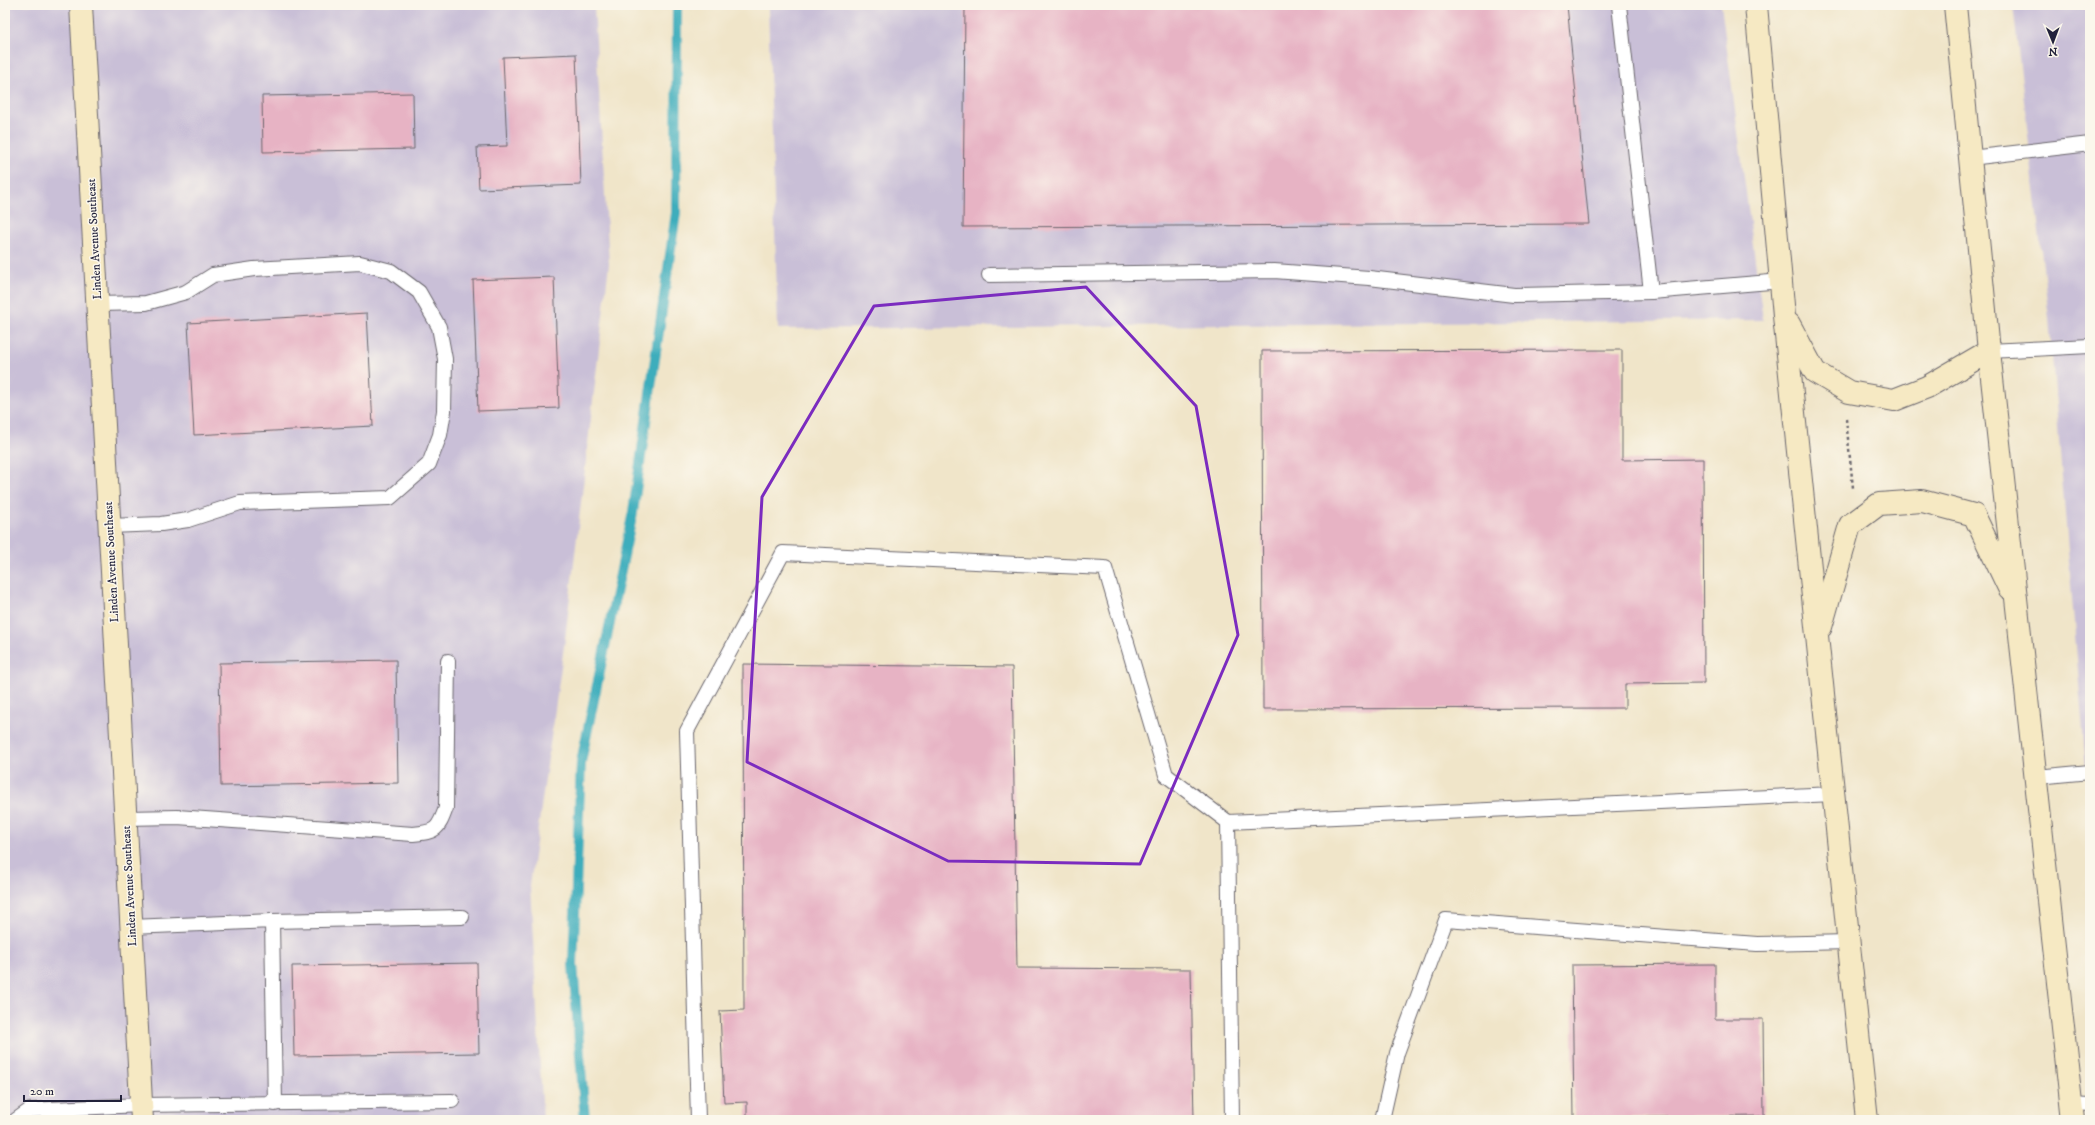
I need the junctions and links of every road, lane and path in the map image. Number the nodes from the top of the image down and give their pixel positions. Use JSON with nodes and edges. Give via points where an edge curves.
{"nodes":[{"id":1,"x":81,"y":5,"type":"edge"},
{"id":2,"x":1619,"y":5,"type":"edge"},
{"id":3,"x":1756,"y":5,"type":"edge"},
{"id":4,"x":1955,"y":5,"type":"edge"},
{"id":5,"x":2090,"y":144,"type":"edge"},
{"id":6,"x":1970,"y":158,"type":"junction"},
{"id":7,"x":989,"y":275,"type":"dead end"},
{"id":8,"x":1782,"y":281,"type":"junction"},
{"id":9,"x":1651,"y":292,"type":"junction"},
{"id":10,"x":97,"y":304,"type":"junction"},
{"id":11,"x":1784,"y":316,"type":"junction"},
{"id":12,"x":2090,"y":346,"type":"edge"},
{"id":13,"x":1989,"y":351,"type":"junction"},
{"id":14,"x":1846,"y":419,"type":"dead end"},
{"id":15,"x":1853,"y":492,"type":"dead end"},
{"id":16,"x":109,"y":526,"type":"junction"},
{"id":17,"x":2016,"y":603,"type":"junction"},
{"id":18,"x":1818,"y":637,"type":"junction"},
{"id":19,"x":448,"y":661,"type":"dead end"},
{"id":20,"x":2090,"y":772,"type":"edge"},
{"id":21,"x":2036,"y":777,"type":"junction"},
{"id":22,"x":1834,"y":794,"type":"junction"},
{"id":23,"x":126,"y":818,"type":"junction"},
{"id":24,"x":1228,"y":822,"type":"junction"},
{"id":25,"x":462,"y":917,"type":"dead end"},
{"id":26,"x":272,"y":922,"type":"junction"},
{"id":27,"x":131,"y":927,"type":"junction"},
{"id":28,"x":1849,"y":942,"type":"junction"},
{"id":29,"x":452,"y":1101,"type":"dead end"},
{"id":30,"x":275,"y":1104,"type":"junction"},
{"id":31,"x":2078,"y":1109,"type":"edge"},
{"id":32,"x":142,"y":1113,"type":"edge"},
{"id":33,"x":5,"y":1118,"type":"edge"},
{"id":34,"x":9,"y":1120,"type":"edge"},
{"id":35,"x":16,"y":1120,"type":"edge"},
{"id":36,"x":698,"y":1120,"type":"edge"},
{"id":37,"x":1232,"y":1120,"type":"edge"},
{"id":38,"x":1382,"y":1120,"type":"edge"},
{"id":39,"x":1867,"y":1120,"type":"edge"}],
"edges":[{"from":1,"to":10,"type":"street","name":"Linden Avenue Southeast"},
{"from":2,"to":9,"type":"lane"},
{"from":3,"to":8,"type":"street"},
{"from":4,"to":6,"type":"street"},
{"from":5,"to":6,"type":"lane"},
{"from":6,"to":13,"type":"street"},
{"from":7,"to":9,"type":"lane","via":[[1274,272],[1369,278],[1514,295]]},
{"from":8,"to":9,"type":"lane"},
{"from":8,"to":11,"type":"street"},
{"from":10,"to":16,"type":"street","name":"Linden Avenue Southeast"},
{"from":10,"to":16,"type":"lane","via":[[146,303],[186,292],[213,275],[254,269],[360,263],[391,271],[419,292],[438,326],[445,359],[444,411],[440,435],[429,464],[390,498],[240,502],[188,520]]},
{"from":11,"to":13,"type":"street","via":[[1815,372],[1849,392],[1894,400],[1927,387]]},
{"from":11,"to":18,"type":"street"},
{"from":12,"to":13,"type":"lane"},
{"from":13,"to":17,"type":"street"},
{"from":14,"to":15,"type":"path"},
{"from":16,"to":23,"type":"street","name":"Linden Avenue Southeast"},
{"from":17,"to":18,"type":"street","via":[[1974,515],[1922,501],[1879,504],[1850,525]]},
{"from":17,"to":21,"type":"street"},
{"from":18,"to":22,"type":"street"},
{"from":19,"to":23,"type":"lane","via":[[446,808],[439,827],[430,833],[394,833],[178,817]]},
{"from":20,"to":21,"type":"lane"},
{"from":21,"to":31,"type":"street"},
{"from":22,"to":24,"type":"lane"},
{"from":22,"to":28,"type":"street"},
{"from":23,"to":27,"type":"street","name":"Linden Avenue Southeast"},
{"from":24,"to":36,"type":"lane","via":[[1166,775],[1105,568],[783,553],[687,731]]},
{"from":24,"to":37,"type":"lane"},
{"from":25,"to":26,"type":"lane"},
{"from":26,"to":27,"type":"lane"},
{"from":26,"to":30,"type":"lane"},
{"from":27,"to":32,"type":"street","name":"Linden Avenue Southeast"},
{"from":28,"to":38,"type":"lane","via":[[1757,944],[1446,920],[1398,1053]]},
{"from":28,"to":39,"type":"street"},
{"from":29,"to":30,"type":"lane"},
{"from":30,"to":32,"type":"lane"},
{"from":32,"to":35,"type":"lane","via":[[30,1110]]},
{"from":33,"to":34,"type":"lane"}]}
